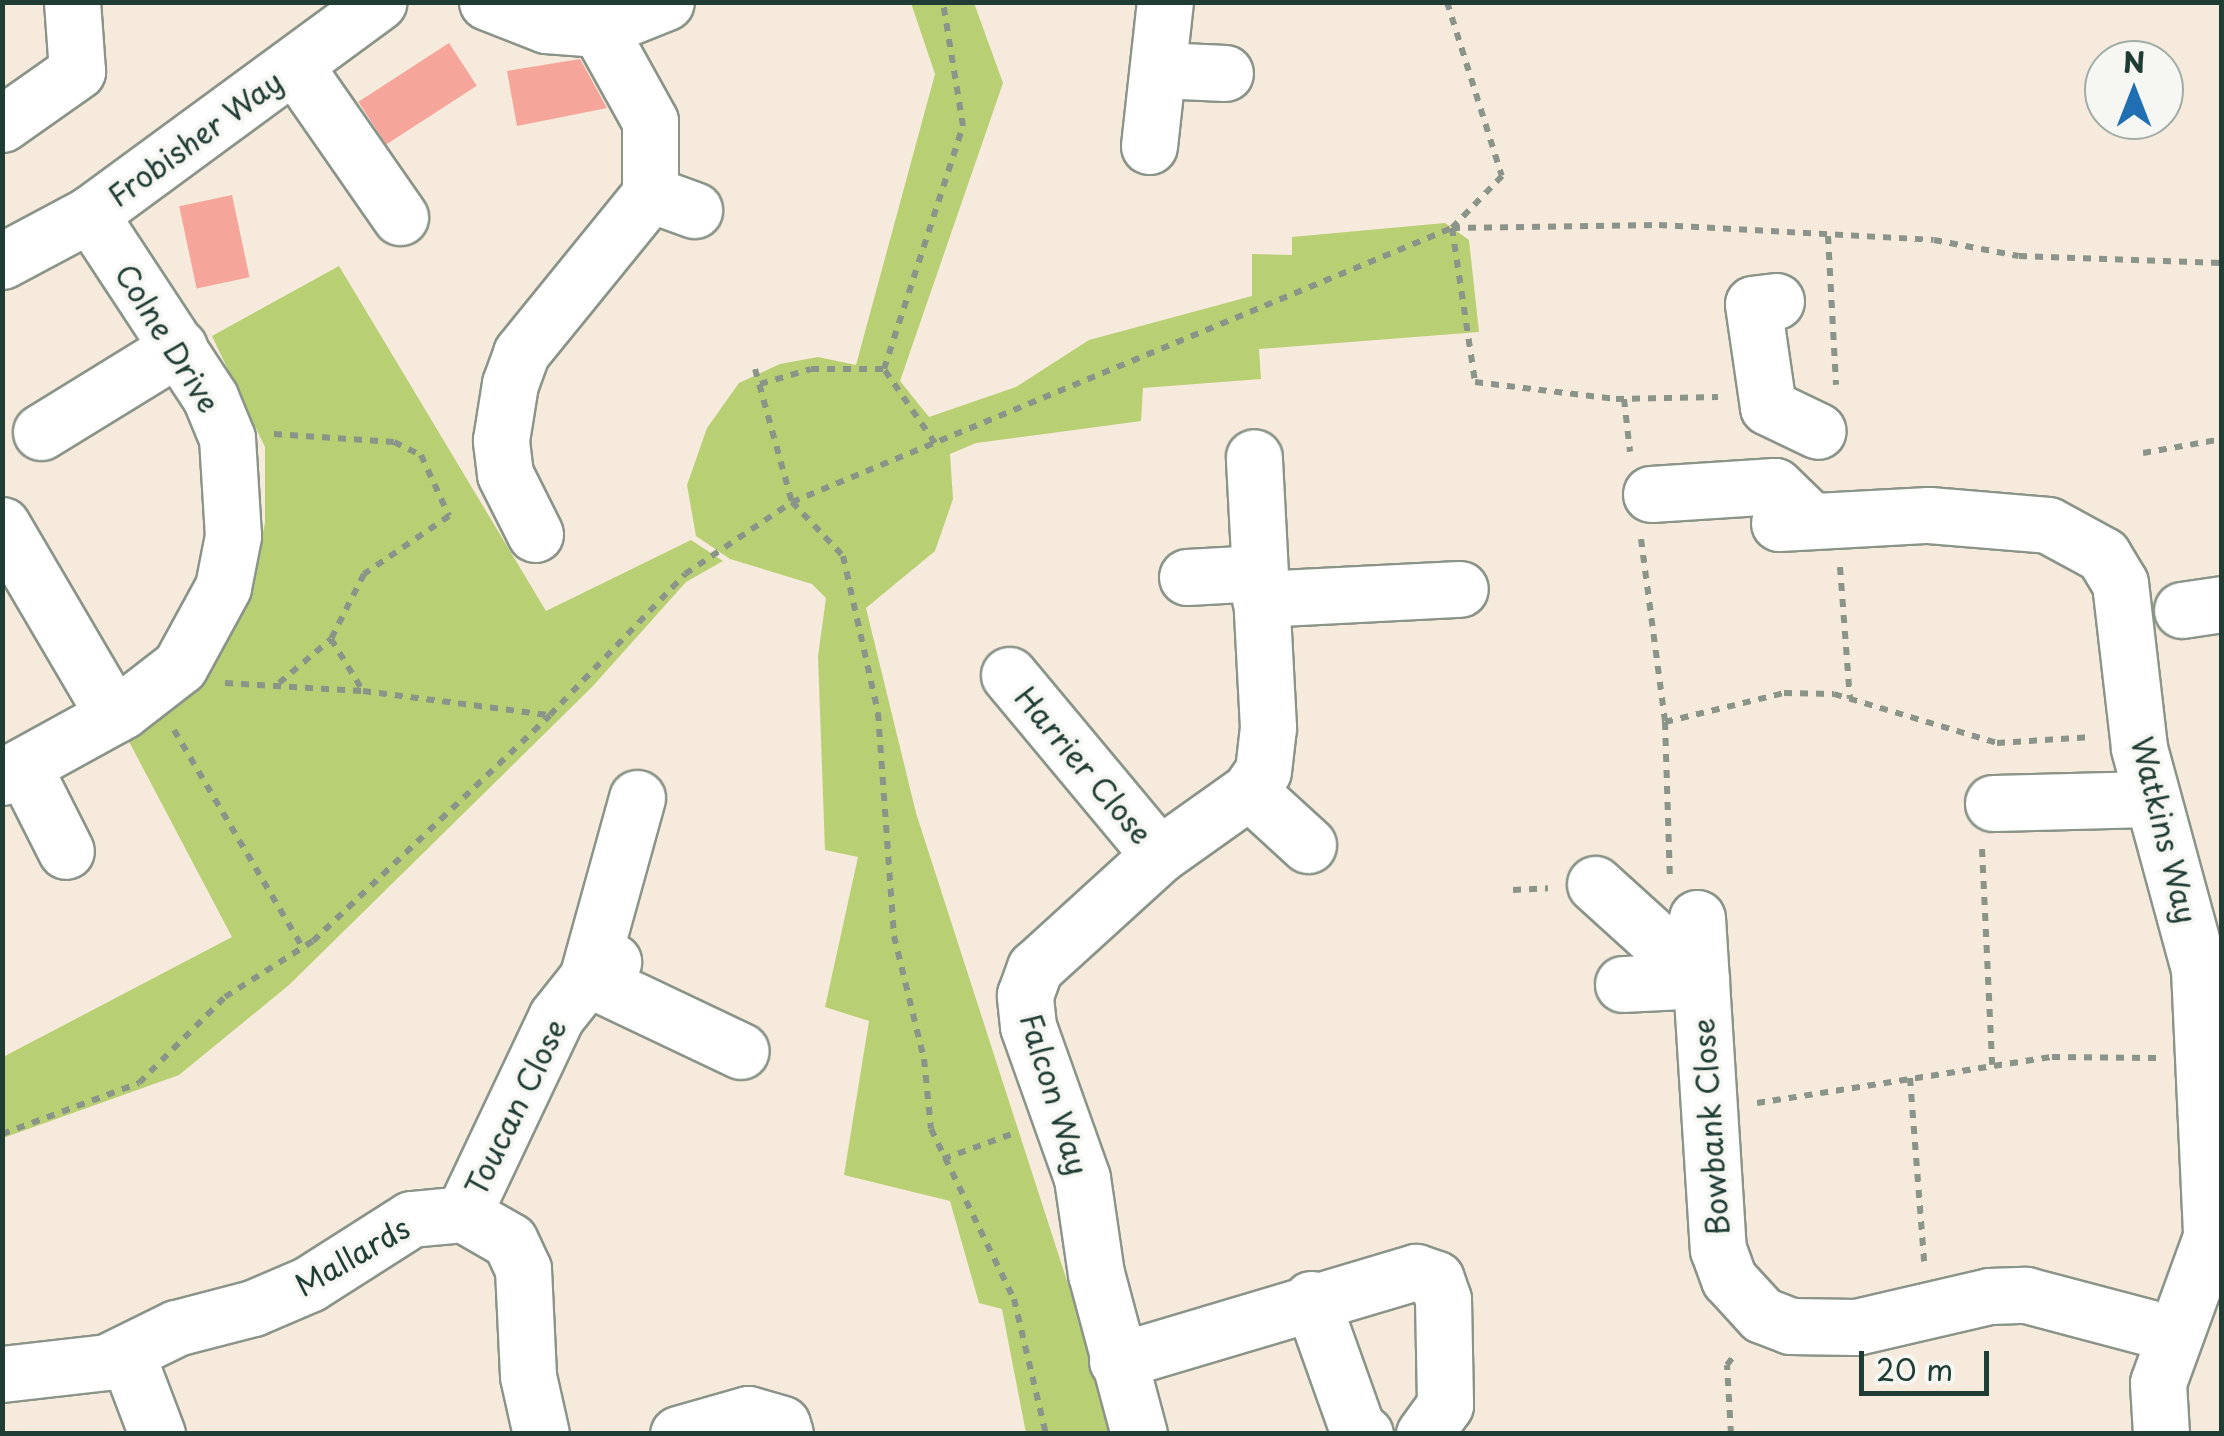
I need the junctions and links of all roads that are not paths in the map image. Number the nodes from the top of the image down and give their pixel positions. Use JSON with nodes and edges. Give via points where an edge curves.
{"nodes":[{"id":1,"x":72,"y":2,"type":"edge"},
{"id":2,"x":379,"y":2,"type":"edge"},
{"id":3,"x":487,"y":2,"type":"edge"},
{"id":4,"x":666,"y":2,"type":"edge"},
{"id":5,"x":1165,"y":2,"type":"edge"},
{"id":6,"x":599,"y":29,"type":"junction"},
{"id":7,"x":295,"y":66,"type":"junction"},
{"id":8,"x":1159,"y":70,"type":"junction"},
{"id":9,"x":1226,"y":74,"type":"dead end"},
{"id":10,"x":2,"y":124,"type":"edge"},
{"id":11,"x":1149,"y":146,"type":"dead end"},
{"id":12,"x":90,"y":214,"type":"junction"},
{"id":13,"x":400,"y":217,"type":"dead end"},
{"id":14,"x":2,"y":261,"type":"edge"},
{"id":15,"x":1776,"y":300,"type":"dead end"},
{"id":16,"x":179,"y":347,"type":"junction"},
{"id":17,"x":41,"y":432,"type":"dead end"},
{"id":18,"x":1254,"y":457,"type":"dead end"},
{"id":19,"x":1641,"y":494,"type":"road end"},
{"id":20,"x":1812,"y":519,"type":"junction"},
{"id":21,"x":2,"y":525,"type":"edge"},
{"id":22,"x":534,"y":534,"type":"dead end"},
{"id":23,"x":1187,"y":576,"type":"dead end"},
{"id":24,"x":1259,"y":586,"type":"junction"},
{"id":25,"x":1460,"y":590,"type":"dead end"},
{"id":26,"x":1009,"y":676,"type":"dead end"},
{"id":27,"x":114,"y":716,"type":"junction"},
{"id":28,"x":13,"y":771,"type":"edge"},
{"id":29,"x":1249,"y":791,"type":"junction"},
{"id":30,"x":637,"y":798,"type":"dead end"},
{"id":31,"x":1985,"y":798,"type":"road end"},
{"id":32,"x":2150,"y":799,"type":"junction"},
{"id":33,"x":1308,"y":844,"type":"dead end"},
{"id":34,"x":66,"y":851,"type":"dead end"},
{"id":35,"x":1159,"y":854,"type":"junction"},
{"id":36,"x":1595,"y":884,"type":"road end"},
{"id":37,"x":1698,"y":918,"type":"dead end"},
{"id":38,"x":600,"y":970,"type":"junction"},
{"id":39,"x":1700,"y":980,"type":"junction"},
{"id":40,"x":1623,"y":984,"type":"dead end"},
{"id":41,"x":742,"y":1051,"type":"dead end"},
{"id":42,"x":463,"y":1214,"type":"junction"},
{"id":43,"x":1311,"y":1299,"type":"junction"},
{"id":44,"x":2174,"y":1334,"type":"junction"},
{"id":45,"x":128,"y":1355,"type":"junction"},
{"id":46,"x":1117,"y":1361,"type":"junction"},
{"id":47,"x":2,"y":1374,"type":"edge"},
{"id":48,"x":158,"y":1434,"type":"edge"},
{"id":49,"x":541,"y":1434,"type":"edge"},
{"id":50,"x":678,"y":1434,"type":"edge"},
{"id":51,"x":785,"y":1434,"type":"edge"},
{"id":52,"x":1140,"y":1434,"type":"edge"},
{"id":53,"x":1366,"y":1434,"type":"edge"},
{"id":54,"x":1424,"y":1434,"type":"edge"},
{"id":55,"x":2161,"y":1434,"type":"edge"}],
"edges":[{"from":1,"to":10,"type":"street","via":[[77,70]]},
{"from":2,"to":7,"type":"street","name":"Frobisher Way"},
{"from":3,"to":6,"type":"street","via":[[546,25]]},
{"from":4,"to":6,"type":"street"},
{"from":5,"to":8,"type":"street"},
{"from":6,"to":22,"type":"street","via":[[650,122],[672,202],[593,268],[521,353],[500,440],[505,474]]},
{"from":7,"to":12,"type":"street","name":"Frobisher Way"},
{"from":7,"to":13,"type":"street"},
{"from":8,"to":9,"type":"street"},
{"from":8,"to":11,"type":"street"},
{"from":12,"to":14,"type":"street","name":"Frobisher Way"},
{"from":12,"to":16,"type":"street","name":"Colne Drive"},
{"from":15,"to":20,"type":"street","via":[[1753,304],[1768,407],[1817,427]]},
{"from":16,"to":17,"type":"street"},
{"from":16,"to":27,"type":"street","name":"Colne Drive","via":[[227,438],[233,536],[224,587],[180,666]]},
{"from":18,"to":24,"type":"street"},
{"from":19,"to":20,"type":"street","via":[[1775,486]]},
{"from":20,"to":32,"type":"street","name":"Watkins Way","via":[[2048,525],[2103,555],[2120,583]]},
{"from":21,"to":27,"type":"street"},
{"from":23,"to":24,"type":"street"},
{"from":24,"to":25,"type":"street"},
{"from":24,"to":29,"type":"street","via":[[1268,727],[1262,772]]},
{"from":26,"to":35,"type":"street","name":"Harrier Close"},
{"from":27,"to":28,"type":"street","name":"Colne Drive"},
{"from":28,"to":34,"type":"street"},
{"from":29,"to":33,"type":"street"},
{"from":29,"to":35,"type":"street","name":"Falcon Way"},
{"from":30,"to":38,"type":"street"},
{"from":31,"to":32,"type":"street"},
{"from":32,"to":44,"type":"street","name":"Watkins Way","via":[[2183,894],[2199,968],[2210,1237]]},
{"from":35,"to":46,"type":"street","name":"Falcon Way","via":[[1035,968],[1025,995],[1028,1026],[1082,1178]]},
{"from":36,"to":39,"type":"street","name":"Bowbank Close"},
{"from":37,"to":39,"type":"street","name":"Bowbank Close"},
{"from":38,"to":41,"type":"street"},
{"from":38,"to":42,"type":"street","name":"Toucan Close","via":[[556,1016]]},
{"from":39,"to":40,"type":"street","name":"Bowbank Close"},
{"from":39,"to":44,"type":"street","name":"Bowbank Close","via":[[1718,1249],[1729,1279],[1762,1316],[1819,1329],[1989,1296],[2026,1296]]},
{"from":42,"to":45,"type":"street","name":"Mallards","via":[[411,1219],[309,1284],[176,1328]]},
{"from":42,"to":49,"type":"street","via":[[510,1241],[523,1269],[528,1376]]},
{"from":43,"to":46,"type":"street"},
{"from":43,"to":53,"type":"street","via":[[1357,1428]]},
{"from":43,"to":54,"type":"street","via":[[1387,1275],[1416,1272],[1436,1279],[1443,1299],[1446,1405]]},
{"from":44,"to":55,"type":"street","name":"Watkins Way","via":[[2158,1383]]},
{"from":45,"to":47,"type":"street","name":"Mallards"},
{"from":45,"to":48,"type":"street"},
{"from":46,"to":52,"type":"street","name":"Falcon Way"},
{"from":50,"to":51,"type":"street","via":[[748,1414],[782,1424]]}]}
